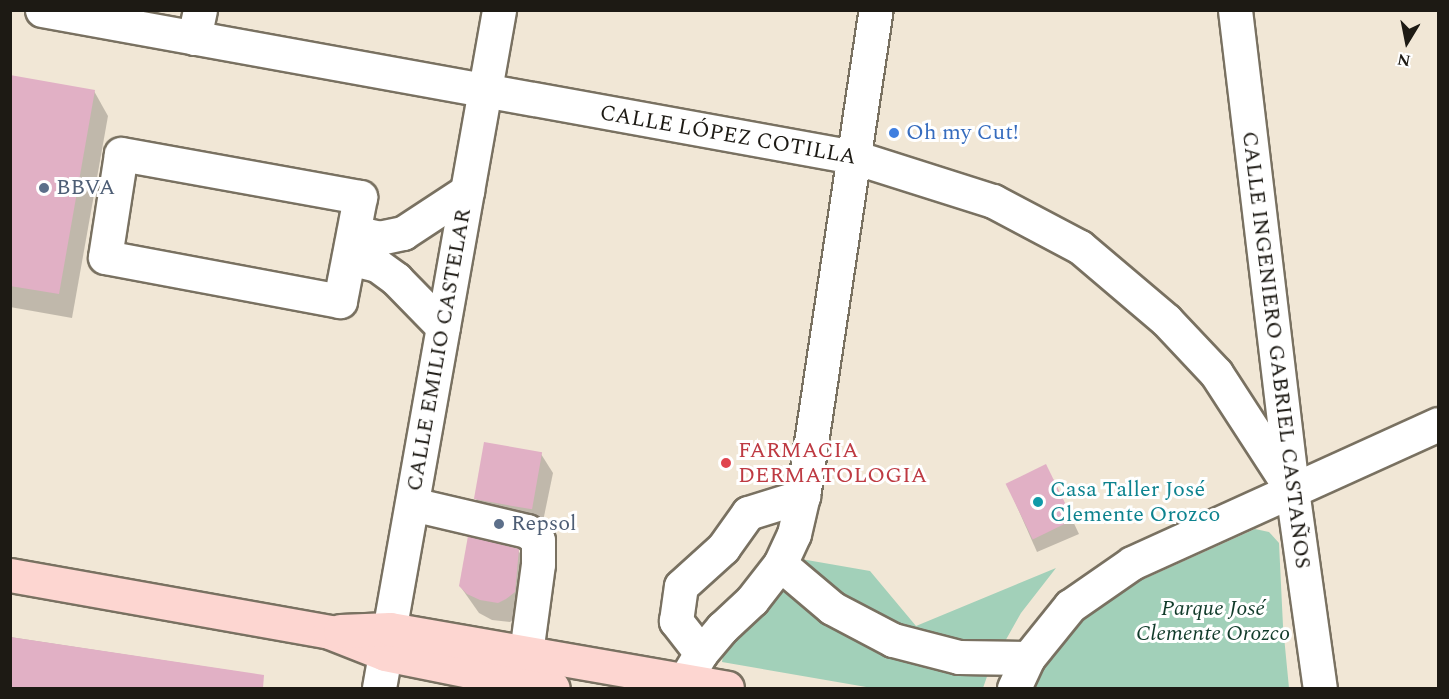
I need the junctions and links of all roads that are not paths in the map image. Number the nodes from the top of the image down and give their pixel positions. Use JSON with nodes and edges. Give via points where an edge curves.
{"nodes":[{"id":1,"x":42,"y":10,"type":"edge"},
{"id":2,"x":499,"y":10,"type":"edge"},
{"id":3,"x":876,"y":10,"type":"edge"},
{"id":4,"x":1234,"y":10,"type":"edge"},
{"id":5,"x":197,"y":24,"type":"edge"},
{"id":6,"x":484,"y":91,"type":"junction"},
{"id":7,"x":854,"y":157,"type":"junction"},
{"id":8,"x":467,"y":191,"type":"junction"},
{"id":9,"x":351,"y":245,"type":"junction"},
{"id":10,"x":443,"y":327,"type":"junction"},
{"id":11,"x":1438,"y":424,"type":"edge"},
{"id":12,"x":1292,"y":490,"type":"junction"},
{"id":13,"x":803,"y":496,"type":"junction"},
{"id":14,"x":412,"y":504,"type":"junction"},
{"id":15,"x":780,"y":564,"type":"junction"},
{"id":16,"x":10,"y":575,"type":"edge"},
{"id":17,"x":387,"y":642,"type":"junction"},
{"id":18,"x":526,"y":653,"type":"junction"},
{"id":19,"x":701,"y":653,"type":"junction"},
{"id":20,"x":1028,"y":658,"type":"junction"},
{"id":21,"x":681,"y":685,"type":"edge"},
{"id":22,"x":379,"y":688,"type":"edge"},
{"id":23,"x":553,"y":688,"type":"edge"},
{"id":24,"x":727,"y":688,"type":"edge"},
{"id":25,"x":1014,"y":688,"type":"edge"},
{"id":26,"x":1320,"y":688,"type":"edge"}],
"edges":[{"from":1,"to":5,"type":"street","name":"CALLE LÓPEZ COTILLA"},
{"from":2,"to":6,"type":"street","name":"CALLE EMILIO CASTELAR"},
{"from":3,"to":7,"type":"street"},
{"from":4,"to":12,"type":"street","name":"CALLE INGENIERO GABRIEL CASTAÑOS"},
{"from":5,"to":6,"type":"street","name":"CALLE LÓPEZ COTILLA"},
{"from":6,"to":7,"type":"street","name":"CALLE LÓPEZ COTILLA"},
{"from":6,"to":8,"type":"street","name":"CALLE EMILIO CASTELAR"},
{"from":7,"to":12,"type":"street","name":"CALLE LÓPEZ COTILLA","via":[[993,201],[1080,247],[1166,320],[1216,373]]},
{"from":7,"to":13,"type":"street"},
{"from":8,"to":9,"type":"street","via":[[403,233]]},
{"from":8,"to":10,"type":"street","name":"CALLE EMILIO CASTELAR"},
{"from":9,"to":9,"type":"street","via":[[340,301],[105,257],[121,154],[360,197]]},
{"from":9,"to":10,"type":"street","via":[[396,279]]},
{"from":10,"to":14,"type":"street","name":"CALLE EMILIO CASTELAR"},
{"from":11,"to":12,"type":"street"},
{"from":12,"to":20,"type":"street","via":[[1132,563],[1070,606]]},
{"from":12,"to":26,"type":"street","name":"CALLE INGENIERO GABRIEL CASTAÑOS"},
{"from":13,"to":15,"type":"street","via":[[794,534]]},
{"from":13,"to":19,"type":"street","via":[[748,513],[723,548],[681,585],[675,621]]},
{"from":14,"to":17,"type":"street","name":"CALLE EMILIO CASTELAR"},
{"from":14,"to":18,"type":"street","via":[[527,531],[538,540]]},
{"from":15,"to":19,"type":"street"},
{"from":15,"to":20,"type":"street","via":[[832,608],[893,640],[959,657]]},
{"from":16,"to":17,"type":"main road"},
{"from":17,"to":18,"type":"main road"},
{"from":17,"to":22,"type":"street","name":"CALLE EMILIO CASTELAR"},
{"from":17,"to":23,"type":"main road"},
{"from":18,"to":21,"type":"main road"},
{"from":19,"to":21,"type":"street"},
{"from":20,"to":25,"type":"street"},
{"from":21,"to":24,"type":"main road"}]}
